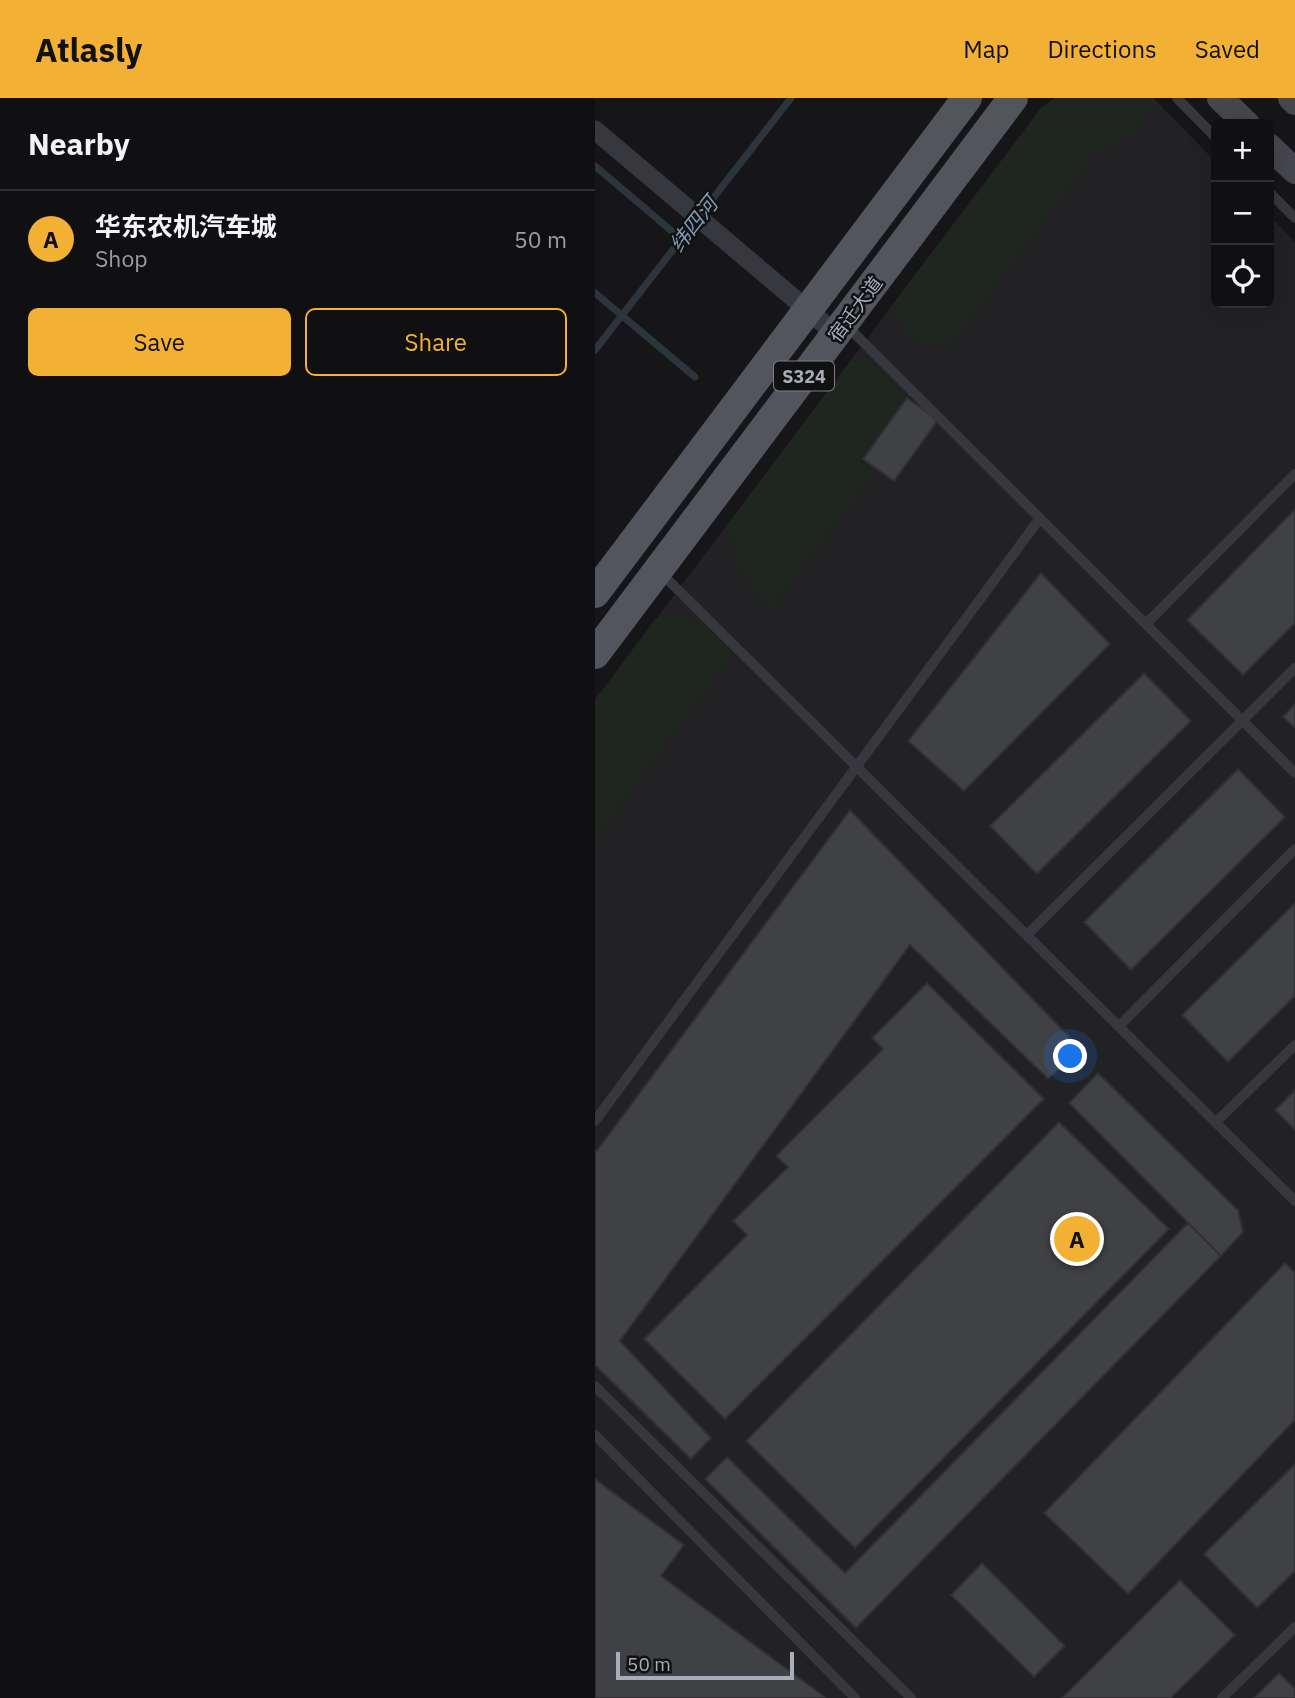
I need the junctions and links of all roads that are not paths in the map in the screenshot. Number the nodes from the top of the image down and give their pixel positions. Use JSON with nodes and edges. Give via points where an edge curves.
{"nodes":[{"id":1,"x":967,"y":98,"type":"edge"},
{"id":2,"x":1177,"y":98,"type":"edge"},
{"id":3,"x":1220,"y":98,"type":"edge"},
{"id":4,"x":1291,"y":98,"type":"edge"},
{"id":5,"x":1295,"y":102,"type":"edge"},
{"id":6,"x":1012,"y":104,"type":"edge"},
{"id":7,"x":1242,"y":119,"type":"edge"},
{"id":8,"x":595,"y":130,"type":"edge"},
{"id":9,"x":1211,"y":133,"type":"edge"},
{"id":10,"x":1274,"y":151,"type":"edge"},
{"id":11,"x":1295,"y":171,"type":"edge"},
{"id":12,"x":1274,"y":196,"type":"edge"},
{"id":13,"x":1295,"y":218,"type":"edge"},
{"id":14,"x":808,"y":310,"type":"junction"},
{"id":15,"x":840,"y":328,"type":"junction"},
{"id":16,"x":1295,"y":474,"type":"edge"},
{"id":17,"x":1040,"y":518,"type":"junction"},
{"id":18,"x":658,"y":570,"type":"junction"},
{"id":19,"x":595,"y":593,"type":"edge"},
{"id":20,"x":1146,"y":624,"type":"junction"},
{"id":21,"x":595,"y":654,"type":"edge"},
{"id":22,"x":1295,"y":668,"type":"edge"},
{"id":23,"x":1242,"y":720,"type":"junction"},
{"id":24,"x":857,"y":766,"type":"junction"},
{"id":25,"x":1295,"y":773,"type":"edge"},
{"id":26,"x":1295,"y":849,"type":"edge"},
{"id":27,"x":1027,"y":935,"type":"junction"},
{"id":28,"x":1119,"y":1026,"type":"junction"},
{"id":29,"x":1295,"y":1045,"type":"edge"},
{"id":30,"x":595,"y":1121,"type":"edge"},
{"id":31,"x":1216,"y":1122,"type":"junction"},
{"id":32,"x":1295,"y":1201,"type":"edge"},
{"id":33,"x":595,"y":1386,"type":"edge"},
{"id":34,"x":595,"y":1435,"type":"edge"},
{"id":35,"x":1295,"y":1626,"type":"edge"},
{"id":36,"x":855,"y":1698,"type":"edge"},
{"id":37,"x":911,"y":1698,"type":"edge"},
{"id":38,"x":1222,"y":1698,"type":"edge"}],
"edges":[{"from":1,"to":14,"type":"main road","name":"宿迁大道","number":"S324"},
{"from":2,"to":9,"type":"lane"},
{"from":3,"to":7,"type":"street"},
{"from":4,"to":5,"type":"street"},
{"from":6,"to":15,"type":"main road","name":"宿迁大道","number":"S324"},
{"from":8,"to":14,"type":"street"},
{"from":10,"to":11,"type":"street"},
{"from":12,"to":13,"type":"lane"},
{"from":14,"to":15,"type":"street"},
{"from":14,"to":19,"type":"main road","name":"宿迁大道","number":"S324"},
{"from":15,"to":17,"type":"lane"},
{"from":15,"to":18,"type":"main road","name":"宿迁大道","number":"S324"},
{"from":16,"to":20,"type":"lane"},
{"from":17,"to":20,"type":"lane"},
{"from":17,"to":24,"type":"lane"},
{"from":18,"to":21,"type":"main road","name":"宿迁大道","number":"S324"},
{"from":18,"to":24,"type":"lane"},
{"from":20,"to":23,"type":"lane"},
{"from":22,"to":23,"type":"lane"},
{"from":23,"to":25,"type":"lane"},
{"from":23,"to":27,"type":"lane"},
{"from":24,"to":27,"type":"lane"},
{"from":24,"to":30,"type":"lane"},
{"from":26,"to":28,"type":"lane"},
{"from":27,"to":28,"type":"lane"},
{"from":28,"to":31,"type":"lane"},
{"from":29,"to":31,"type":"lane"},
{"from":31,"to":32,"type":"lane"},
{"from":33,"to":37,"type":"lane"},
{"from":34,"to":36,"type":"lane"},
{"from":35,"to":38,"type":"lane"}]}
